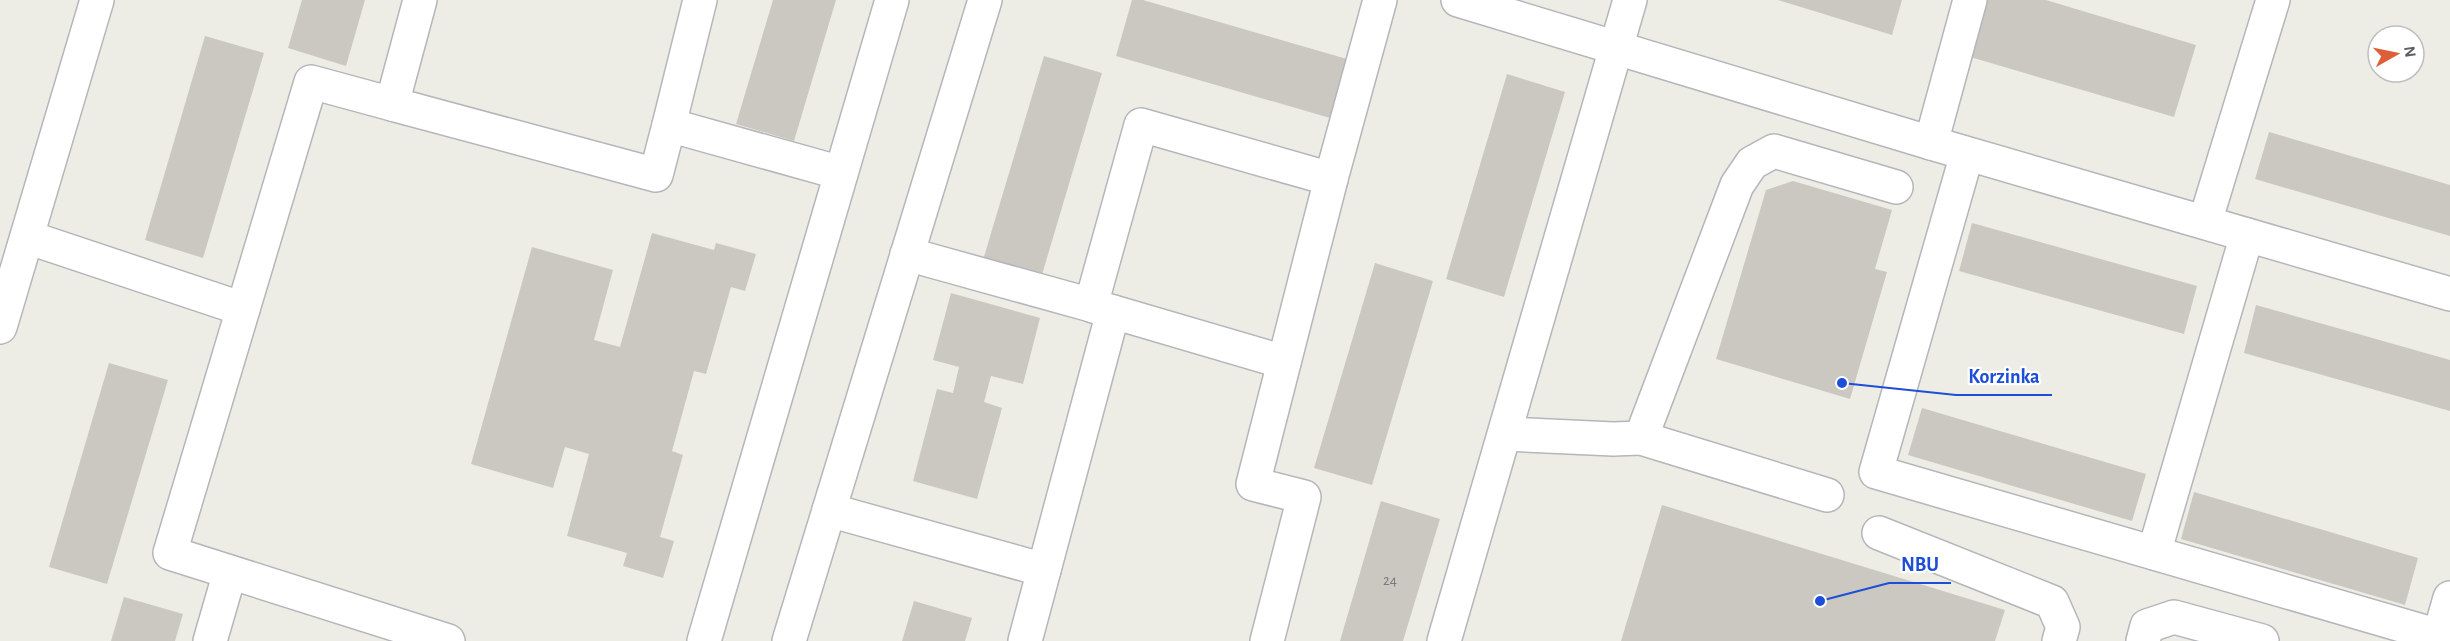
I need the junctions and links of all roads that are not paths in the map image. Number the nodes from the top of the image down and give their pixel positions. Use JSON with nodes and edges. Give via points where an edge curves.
{"nodes":[{"id":1,"x":97,"y":0,"type":"edge"},
{"id":2,"x":420,"y":0,"type":"edge"},
{"id":3,"x":700,"y":0,"type":"edge"},
{"id":4,"x":892,"y":0,"type":"edge"},
{"id":5,"x":985,"y":0,"type":"edge"},
{"id":6,"x":1380,"y":0,"type":"edge"},
{"id":7,"x":1458,"y":0,"type":"edge"},
{"id":8,"x":1630,"y":0,"type":"edge"},
{"id":9,"x":1970,"y":0,"type":"edge"},
{"id":10,"x":2273,"y":0,"type":"edge"},
{"id":11,"x":1616,"y":47,"type":"junction"},
{"id":12,"x":392,"y":104,"type":"junction"},
{"id":13,"x":669,"y":125,"type":"junction"},
{"id":14,"x":1931,"y":143,"type":"junction"},
{"id":15,"x":1967,"y":154,"type":"junction"},
{"id":16,"x":841,"y":173,"type":"junction"},
{"id":17,"x":1331,"y":179,"type":"junction"},
{"id":18,"x":1896,"y":188,"type":"dead end"},
{"id":19,"x":2205,"y":222,"type":"junction"},
{"id":20,"x":2247,"y":235,"type":"junction"},
{"id":21,"x":27,"y":237,"type":"junction"},
{"id":22,"x":907,"y":254,"type":"junction"},
{"id":23,"x":2450,"y":294,"type":"edge"},
{"id":24,"x":243,"y":309,"type":"junction"},
{"id":25,"x":1102,"y":309,"type":"junction"},
{"id":26,"x":0,"y":327,"type":"edge"},
{"id":27,"x":1284,"y":362,"type":"junction"},
{"id":28,"x":1504,"y":434,"type":"junction"},
{"id":29,"x":1641,"y":438,"type":"junction"},
{"id":30,"x":1827,"y":495,"type":"dead end"},
{"id":31,"x":829,"y":510,"type":"junction"},
{"id":32,"x":1879,"y":533,"type":"dead end"},
{"id":33,"x":2154,"y":553,"type":"junction"},
{"id":34,"x":1044,"y":570,"type":"junction"},
{"id":35,"x":230,"y":572,"type":"junction"},
{"id":36,"x":2450,"y":598,"type":"edge"},
{"id":37,"x":210,"y":641,"type":"edge"},
{"id":38,"x":448,"y":641,"type":"edge"},
{"id":39,"x":704,"y":641,"type":"edge"},
{"id":40,"x":789,"y":641,"type":"edge"},
{"id":41,"x":1025,"y":641,"type":"edge"},
{"id":42,"x":1267,"y":641,"type":"edge"},
{"id":43,"x":1444,"y":641,"type":"edge"},
{"id":44,"x":2059,"y":641,"type":"edge"},
{"id":45,"x":2143,"y":641,"type":"edge"},
{"id":46,"x":2262,"y":641,"type":"edge"}],
"edges":[{"from":1,"to":21,"type":"street"},
{"from":2,"to":12,"type":"street"},
{"from":3,"to":13,"type":"street"},
{"from":4,"to":16,"type":"street"},
{"from":5,"to":22,"type":"street"},
{"from":6,"to":17,"type":"street"},
{"from":7,"to":11,"type":"street"},
{"from":8,"to":11,"type":"street"},
{"from":9,"to":14,"type":"street"},
{"from":10,"to":19,"type":"street"},
{"from":11,"to":14,"type":"street"},
{"from":11,"to":28,"type":"street"},
{"from":12,"to":13,"type":"street","via":[[656,175]]},
{"from":12,"to":24,"type":"street","via":[[311,82]]},
{"from":13,"to":16,"type":"street"},
{"from":14,"to":15,"type":"street"},
{"from":15,"to":19,"type":"street"},
{"from":15,"to":33,"type":"street","via":[[1876,472]]},
{"from":16,"to":39,"type":"street"},
{"from":17,"to":25,"type":"street","via":[[1141,125]]},
{"from":17,"to":27,"type":"street"},
{"from":18,"to":29,"type":"street","via":[[1774,151],[1752,163],[1737,185]]},
{"from":19,"to":20,"type":"street"},
{"from":20,"to":23,"type":"street"},
{"from":20,"to":33,"type":"street"},
{"from":21,"to":24,"type":"street"},
{"from":21,"to":26,"type":"street"},
{"from":22,"to":25,"type":"street"},
{"from":22,"to":31,"type":"street"},
{"from":24,"to":35,"type":"street","via":[[170,553]]},
{"from":25,"to":27,"type":"street"},
{"from":25,"to":34,"type":"street"},
{"from":27,"to":42,"type":"street","via":[[1253,484],[1304,497]]},
{"from":28,"to":29,"type":"street"},
{"from":28,"to":43,"type":"street"},
{"from":29,"to":30,"type":"street"},
{"from":31,"to":34,"type":"street"},
{"from":31,"to":40,"type":"street"},
{"from":32,"to":44,"type":"street","via":[[2052,602],[2063,627]]},
{"from":33,"to":36,"type":"street","via":[[2439,636]]},
{"from":34,"to":41,"type":"street"},
{"from":35,"to":37,"type":"street"},
{"from":35,"to":38,"type":"street"},
{"from":45,"to":46,"type":"street","via":[[2147,627],[2174,617]]}]}
